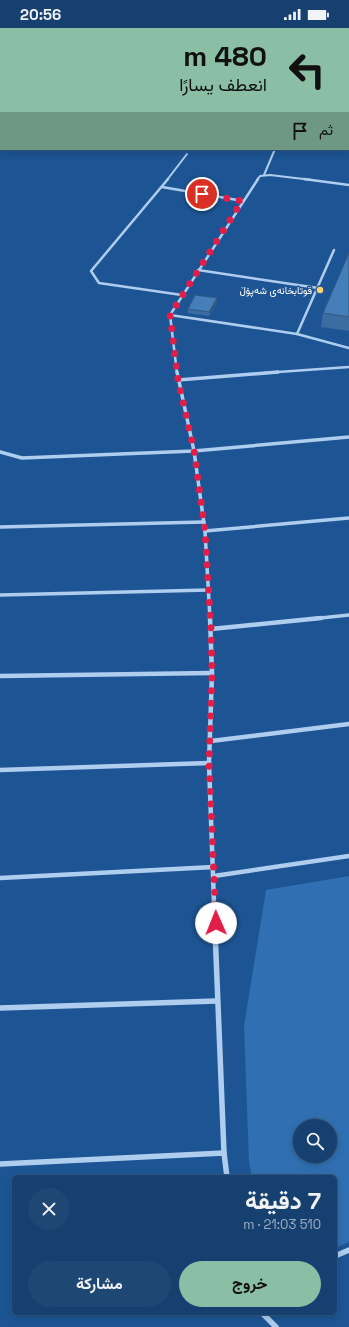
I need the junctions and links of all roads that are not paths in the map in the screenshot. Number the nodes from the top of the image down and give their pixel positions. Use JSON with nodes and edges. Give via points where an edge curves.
{"nodes":[{"id":1,"x":276,"y":150,"type":"edge"},
{"id":2,"x":187,"y":154,"type":"dead end"},
{"id":3,"x":264,"y":175,"type":"junction"},
{"id":4,"x":349,"y":185,"type":"edge"},
{"id":5,"x":162,"y":187,"type":"junction"},
{"id":6,"x":242,"y":201,"type":"junction"},
{"id":7,"x":334,"y":250,"type":"dead end"},
{"id":8,"x":198,"y":270,"type":"junction"},
{"id":9,"x":318,"y":288,"type":"junction"},
{"id":10,"x":182,"y":295,"type":"junction"},
{"id":11,"x":170,"y":315,"type":"junction"},
{"id":12,"x":298,"y":334,"type":"junction"},
{"id":13,"x":349,"y":348,"type":"edge"},
{"id":14,"x":349,"y":367,"type":"edge"},
{"id":15,"x":178,"y":380,"type":"junction"},
{"id":16,"x":349,"y":437,"type":"edge"},
{"id":17,"x":194,"y":450,"type":"junction"},
{"id":18,"x":0,"y":452,"type":"edge"},
{"id":19,"x":349,"y":518,"type":"edge"},
{"id":20,"x":204,"y":522,"type":"junction"},
{"id":21,"x":0,"y":528,"type":"edge"},
{"id":22,"x":205,"y":531,"type":"junction"},
{"id":23,"x":209,"y":590,"type":"junction"},
{"id":24,"x":0,"y":595,"type":"edge"},
{"id":25,"x":349,"y":615,"type":"edge"},
{"id":26,"x":211,"y":629,"type":"junction"},
{"id":27,"x":212,"y":674,"type":"junction"},
{"id":28,"x":0,"y":676,"type":"edge"},
{"id":29,"x":349,"y":724,"type":"edge"},
{"id":30,"x":211,"y":741,"type":"junction"},
{"id":31,"x":209,"y":763,"type":"junction"},
{"id":32,"x":0,"y":770,"type":"edge"},
{"id":33,"x":349,"y":856,"type":"edge"},
{"id":34,"x":214,"y":867,"type":"junction"},
{"id":35,"x":214,"y":876,"type":"junction"},
{"id":36,"x":0,"y":878,"type":"edge"},
{"id":37,"x":217,"y":1001,"type":"junction"},
{"id":38,"x":0,"y":1008,"type":"edge"},
{"id":39,"x":224,"y":1153,"type":"junction"},
{"id":40,"x":0,"y":1164,"type":"edge"},
{"id":41,"x":227,"y":1175,"type":"edge"},
{"id":42,"x":349,"y":1250,"type":"edge"},
{"id":43,"x":337,"y":1255,"type":"edge"},
{"id":44,"x":264,"y":1315,"type":"edge"},
{"id":45,"x":276,"y":1327,"type":"edge"}],
"edges":[{"from":1,"to":3,"type":"street"},
{"from":2,"to":5,"type":"street"},
{"from":3,"to":4,"type":"street"},
{"from":3,"to":6,"type":"street","via":[[256,180]]},
{"from":5,"to":6,"type":"street"},
{"from":5,"to":10,"type":"street","via":[[90,271],[99,283]]},
{"from":6,"to":8,"type":"street"},
{"from":7,"to":9,"type":"street"},
{"from":8,"to":9,"type":"street"},
{"from":8,"to":10,"type":"street"},
{"from":9,"to":12,"type":"street"},
{"from":10,"to":11,"type":"street"},
{"from":11,"to":12,"type":"street"},
{"from":11,"to":15,"type":"street"},
{"from":12,"to":13,"type":"street"},
{"from":14,"to":15,"type":"street"},
{"from":15,"to":17,"type":"street"},
{"from":16,"to":17,"type":"street"},
{"from":17,"to":18,"type":"street","via":[[22,458]]},
{"from":17,"to":20,"type":"street"},
{"from":19,"to":22,"type":"street"},
{"from":20,"to":21,"type":"street"},
{"from":20,"to":22,"type":"street"},
{"from":22,"to":23,"type":"street"},
{"from":23,"to":24,"type":"street"},
{"from":23,"to":26,"type":"street"},
{"from":25,"to":26,"type":"street"},
{"from":26,"to":27,"type":"street"},
{"from":27,"to":28,"type":"street"},
{"from":27,"to":30,"type":"street"},
{"from":29,"to":30,"type":"street"},
{"from":30,"to":31,"type":"street"},
{"from":31,"to":32,"type":"street"},
{"from":31,"to":34,"type":"street"},
{"from":33,"to":35,"type":"street"},
{"from":34,"to":35,"type":"street"},
{"from":34,"to":36,"type":"street"},
{"from":35,"to":37,"type":"street"},
{"from":37,"to":38,"type":"street"},
{"from":37,"to":39,"type":"street"},
{"from":39,"to":40,"type":"street"},
{"from":39,"to":41,"type":"street"},
{"from":42,"to":43,"type":"street"},
{"from":44,"to":45,"type":"street"}]}
